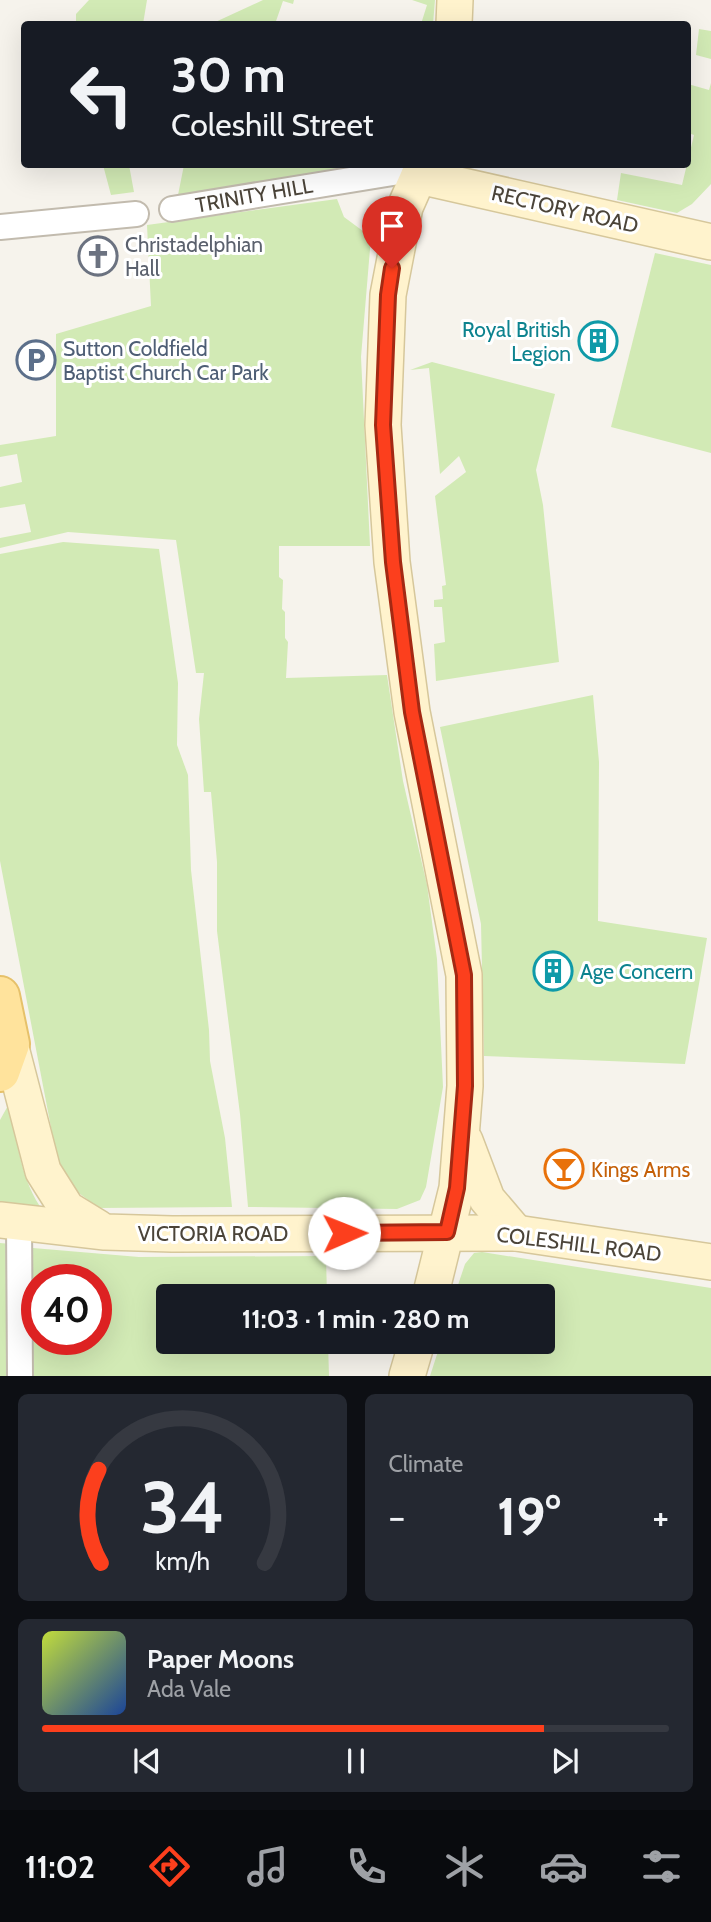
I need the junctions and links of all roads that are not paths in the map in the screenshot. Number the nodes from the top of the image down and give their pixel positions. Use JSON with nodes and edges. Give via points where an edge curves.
{"nodes":[{"id":1,"x":455,"y":0,"type":"edge"},
{"id":2,"x":454,"y":21,"type":"edge"},
{"id":3,"x":422,"y":170,"type":"edge"},
{"id":4,"x":172,"y":209,"type":"dead end"},
{"id":5,"x":135,"y":214,"type":"dead end"},
{"id":6,"x":0,"y":227,"type":"edge"},
{"id":7,"x":711,"y":242,"type":"edge"},
{"id":8,"x":0,"y":996,"type":"edge"},
{"id":9,"x":5,"y":1058,"type":"edge"},
{"id":10,"x":462,"y":1131,"type":"junction"},
{"id":11,"x":10,"y":1221,"type":"edge"},
{"id":12,"x":106,"y":1232,"type":"junction"},
{"id":13,"x":447,"y":1232,"type":"junction"},
{"id":14,"x":516,"y":1233,"type":"junction"},
{"id":15,"x":711,"y":1262,"type":"edge"},
{"id":16,"x":433,"y":1284,"type":"edge"},
{"id":17,"x":413,"y":1354,"type":"edge"},
{"id":18,"x":20,"y":1376,"type":"edge"},
{"id":19,"x":407,"y":1376,"type":"edge"}],
"edges":[{"from":1,"to":2,"type":"street"},
{"from":3,"to":4,"type":"street","name":"TRINITY HILL"},
{"from":3,"to":7,"type":"street","name":"RECTORY ROAD"},
{"from":3,"to":10,"type":"street","via":[[405,207],[388,295],[383,425],[393,562],[412,712],[464,975]]},
{"from":5,"to":6,"type":"street"},
{"from":8,"to":9,"type":"main road","name":"VICTORIA ROAD"},
{"from":9,"to":12,"type":"street","name":"VICTORIA ROAD","via":[[53,1191],[67,1209]]},
{"from":10,"to":13,"type":"street"},
{"from":10,"to":14,"type":"street","via":[[487,1199]]},
{"from":11,"to":12,"type":"street","name":"VICTORIA ROAD"},
{"from":11,"to":18,"type":"street"},
{"from":12,"to":13,"type":"street","name":"VICTORIA ROAD"},
{"from":13,"to":14,"type":"street","name":"COLESHILL ROAD"},
{"from":13,"to":16,"type":"street"},
{"from":14,"to":15,"type":"street","name":"COLESHILL ROAD"},
{"from":17,"to":19,"type":"street"}]}
